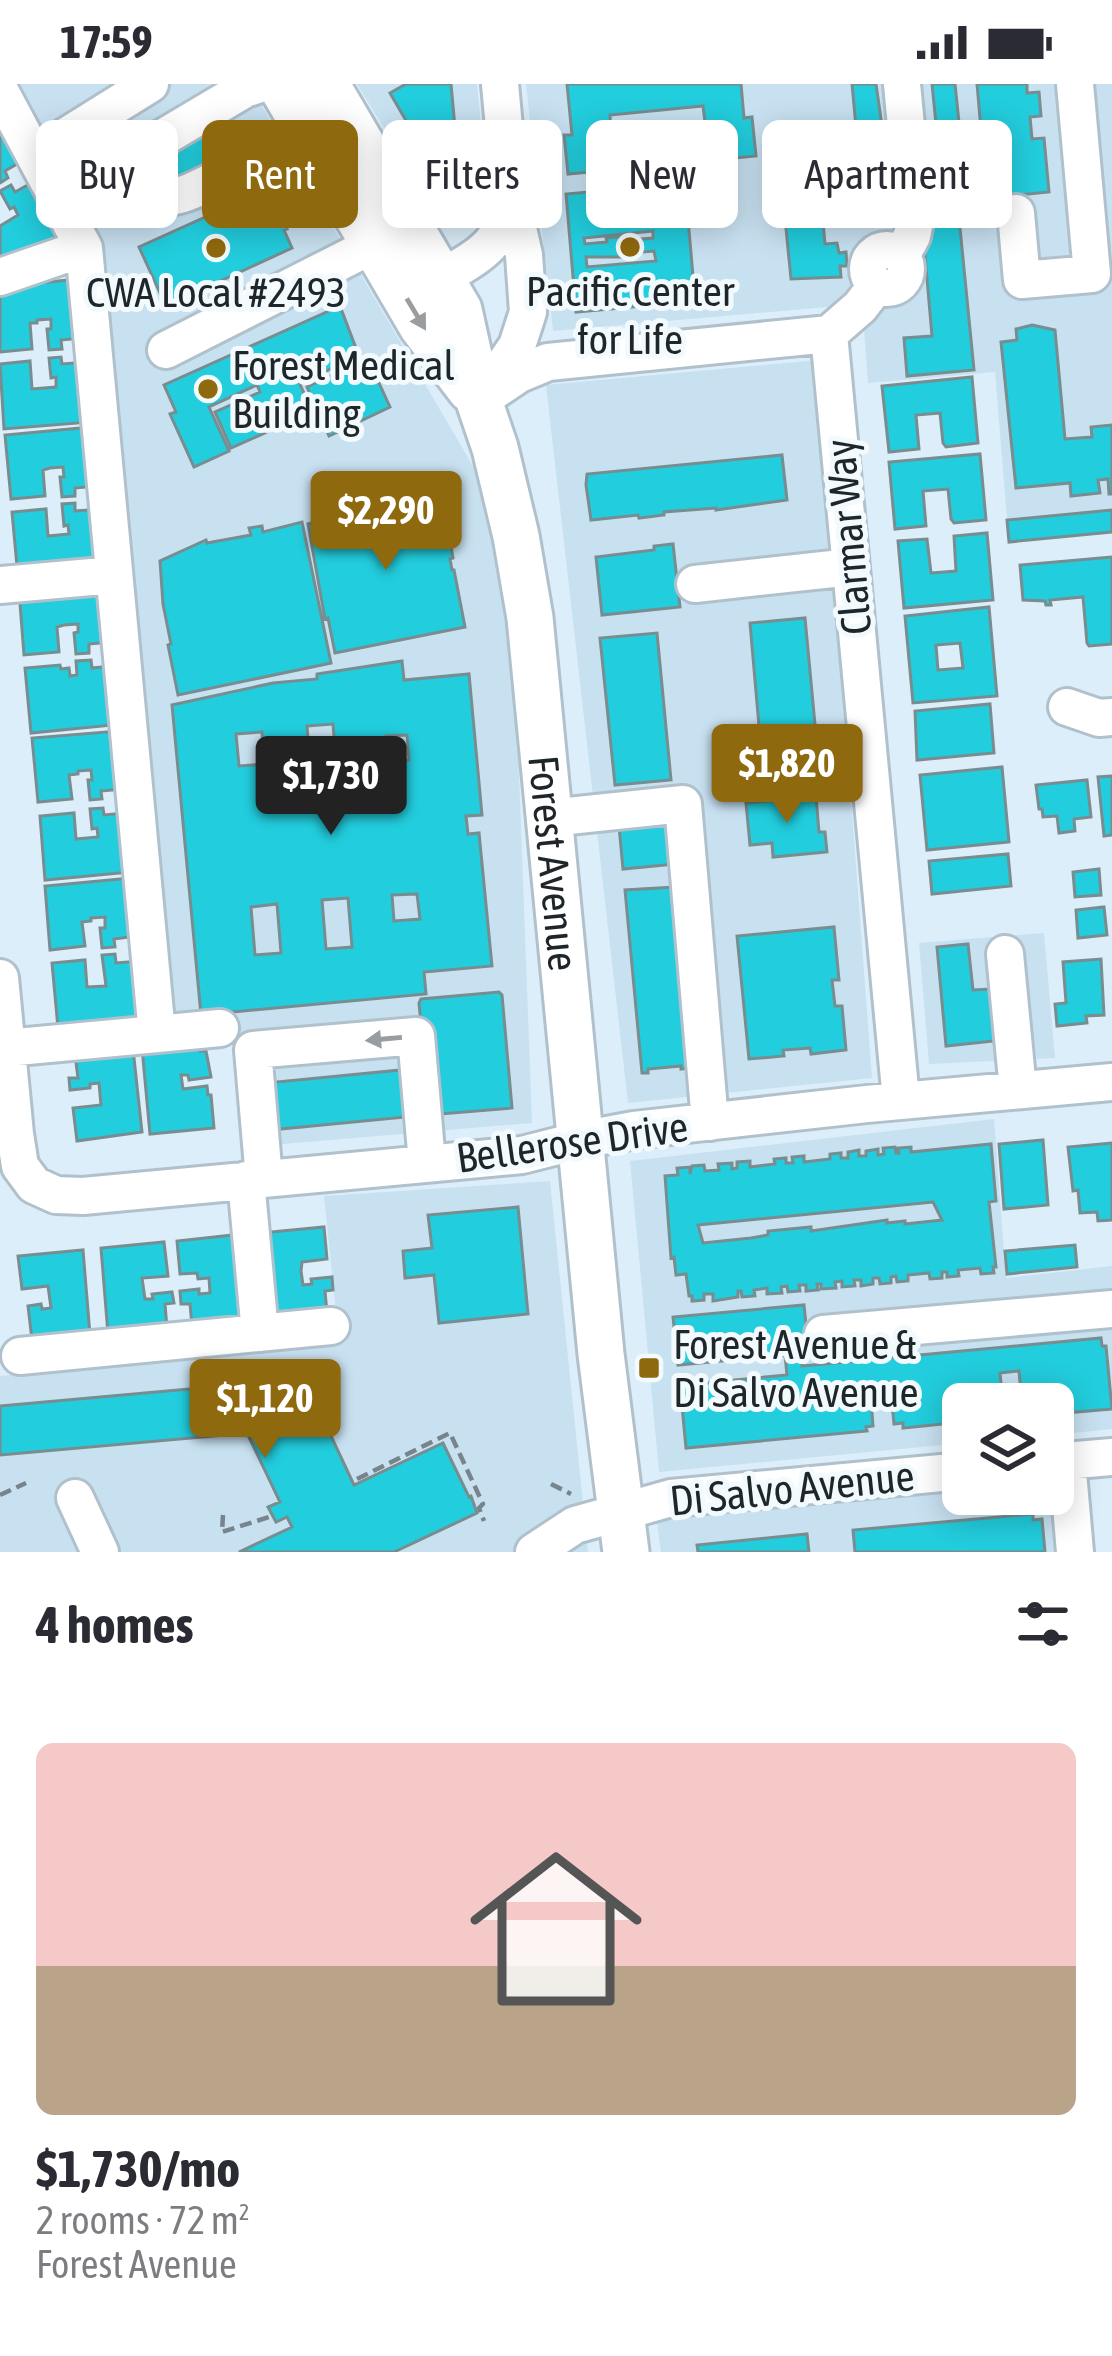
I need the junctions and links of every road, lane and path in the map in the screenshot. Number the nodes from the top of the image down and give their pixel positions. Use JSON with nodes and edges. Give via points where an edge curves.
{"nodes":[{"id":1,"x":150,"y":84,"type":"edge"},
{"id":2,"x":260,"y":84,"type":"edge"},
{"id":3,"x":280,"y":84,"type":"edge"},
{"id":4,"x":326,"y":84,"type":"edge"},
{"id":5,"x":500,"y":84,"type":"edge"},
{"id":6,"x":902,"y":84,"type":"edge"},
{"id":7,"x":1075,"y":84,"type":"edge"},
{"id":8,"x":0,"y":91,"type":"edge"},
{"id":9,"x":92,"y":120,"type":"edge"},
{"id":10,"x":302,"y":120,"type":"edge"},
{"id":11,"x":503,"y":120,"type":"edge"},
{"id":12,"x":202,"y":187,"type":"edge"},
{"id":13,"x":1016,"y":214,"type":"dead end"},
{"id":14,"x":358,"y":215,"type":"edge"},
{"id":15,"x":503,"y":228,"type":"edge"},
{"id":16,"x":518,"y":228,"type":"edge"},
{"id":17,"x":375,"y":244,"type":"junction"},
{"id":18,"x":84,"y":248,"type":"junction"},
{"id":19,"x":0,"y":277,"type":"edge"},
{"id":20,"x":440,"y":279,"type":"junction"},
{"id":21,"x":829,"y":334,"type":"junction"},
{"id":22,"x":166,"y":350,"type":"dead end"},
{"id":23,"x":479,"y":401,"type":"junction"},
{"id":24,"x":851,"y":567,"type":"junction"},
{"id":25,"x":114,"y":575,"type":"junction"},
{"id":26,"x":695,"y":584,"type":"dead end"},
{"id":27,"x":0,"y":585,"type":"edge"},
{"id":28,"x":1067,"y":707,"type":"dead end"},
{"id":29,"x":1112,"y":717,"type":"edge"},
{"id":30,"x":549,"y":818,"type":"junction"},
{"id":31,"x":1005,"y":954,"type":"dead end"},
{"id":32,"x":0,"y":978,"type":"edge"},
{"id":33,"x":220,"y":1028,"type":"dead end"},
{"id":34,"x":157,"y":1034,"type":"junction"},
{"id":35,"x":6,"y":1048,"type":"junction"},
{"id":36,"x":1112,"y":1082,"type":"edge"},
{"id":37,"x":1018,"y":1090,"type":"junction"},
{"id":38,"x":901,"y":1100,"type":"junction"},
{"id":39,"x":710,"y":1122,"type":"junction"},
{"id":40,"x":581,"y":1140,"type":"junction"},
{"id":41,"x":427,"y":1163,"type":"junction"},
{"id":42,"x":255,"y":1180,"type":"junction"},
{"id":43,"x":1112,"y":1309,"type":"edge"},
{"id":44,"x":331,"y":1326,"type":"dead end"},
{"id":45,"x":260,"y":1333,"type":"junction"},
{"id":46,"x":823,"y":1334,"type":"dead end"},
{"id":47,"x":20,"y":1356,"type":"dead end"},
{"id":48,"x":1112,"y":1457,"type":"edge"},
{"id":49,"x":1074,"y":1461,"type":"edge"},
{"id":50,"x":942,"y":1473,"type":"edge"},
{"id":51,"x":357,"y":1479,"type":"dead end"},
{"id":52,"x":26,"y":1483,"type":"dead end"},
{"id":53,"x":551,"y":1484,"type":"dead end"},
{"id":54,"x":571,"y":1494,"type":"dead end"},
{"id":55,"x":0,"y":1495,"type":"edge"},
{"id":56,"x":75,"y":1498,"type":"dead end"},
{"id":57,"x":223,"y":1515,"type":"dead end"},
{"id":58,"x":1069,"y":1515,"type":"edge"},
{"id":59,"x":272,"y":1516,"type":"dead end"},
{"id":60,"x":484,"y":1521,"type":"dead end"},
{"id":61,"x":624,"y":1532,"type":"edge"},
{"id":62,"x":100,"y":1552,"type":"edge"},
{"id":63,"x":534,"y":1552,"type":"edge"},
{"id":64,"x":1075,"y":1552,"type":"edge"}],
"edges":[{"from":1,"to":9,"type":"street"},
{"from":2,"to":12,"type":"street","via":[[148,152],[160,190],[173,196]]},
{"from":3,"to":10,"type":"main road"},
{"from":4,"to":20,"type":"main road"},
{"from":5,"to":11,"type":"street"},
{"from":6,"to":21,"type":"street","via":[[912,236],[901,256],[873,257],[869,274],[877,284]]},
{"from":7,"to":13,"type":"street","via":[[1092,274],[1022,280]]},
{"from":8,"to":18,"type":"street"},
{"from":14,"to":17,"type":"main road"},
{"from":15,"to":20,"type":"street"},
{"from":16,"to":23,"type":"street","via":[[528,312],[517,346]]},
{"from":17,"to":22,"type":"street"},
{"from":17,"to":23,"type":"main road","one_way":true,"via":[[422,326]]},
{"from":18,"to":19,"type":"street"},
{"from":18,"to":25,"type":"street"},
{"from":20,"to":23,"type":"main road","via":[[459,310]]},
{"from":21,"to":23,"type":"street","via":[[548,362]]},
{"from":21,"to":24,"type":"street","name":"Clarmar Way"},
{"from":23,"to":30,"type":"main road","name":"Forest Avenue","via":[[530,619]]},
{"from":24,"to":26,"type":"street"},
{"from":24,"to":38,"type":"street","name":"Clarmar Way"},
{"from":25,"to":27,"type":"street"},
{"from":25,"to":34,"type":"street"},
{"from":28,"to":29,"type":"street"},
{"from":30,"to":39,"type":"street","via":[[682,804]]},
{"from":30,"to":40,"type":"main road","name":"Forest Avenue"},
{"from":31,"to":37,"type":"street"},
{"from":32,"to":35,"type":"street"},
{"from":33,"to":34,"type":"street"},
{"from":34,"to":35,"type":"street"},
{"from":35,"to":42,"type":"street","name":"Bellerose Drive","via":[[20,1166],[34,1185],[83,1196]]},
{"from":36,"to":37,"type":"street","name":"Bellerose Drive"},
{"from":37,"to":38,"type":"street","name":"Bellerose Drive"},
{"from":38,"to":39,"type":"street","name":"Bellerose Drive"},
{"from":39,"to":40,"type":"street","name":"Bellerose Drive"},
{"from":40,"to":41,"type":"street","name":"Bellerose Drive","via":[[522,1156]]},
{"from":40,"to":61,"type":"main road","name":"Forest Avenue"},
{"from":41,"to":42,"type":"street","name":"Bellerose Drive"},
{"from":41,"to":42,"type":"street","one_way":true,"via":[[416,1036],[253,1050]]},
{"from":42,"to":45,"type":"street"},
{"from":43,"to":46,"type":"street"},
{"from":44,"to":45,"type":"street"},
{"from":45,"to":47,"type":"street"},
{"from":48,"to":49,"type":"street"},
{"from":50,"to":61,"type":"street","name":"Di Salvo Avenue","via":[[671,1498]]},
{"from":51,"to":60,"type":"path","via":[[450,1433]]},
{"from":52,"to":55,"type":"path"},
{"from":53,"to":54,"type":"path"},
{"from":56,"to":62,"type":"street"},
{"from":57,"to":59,"type":"path","via":[[222,1532]]},
{"from":58,"to":64,"type":"street"},
{"from":61,"to":63,"type":"street","name":"Di Salvo Avenue","via":[[575,1526]]}]}
